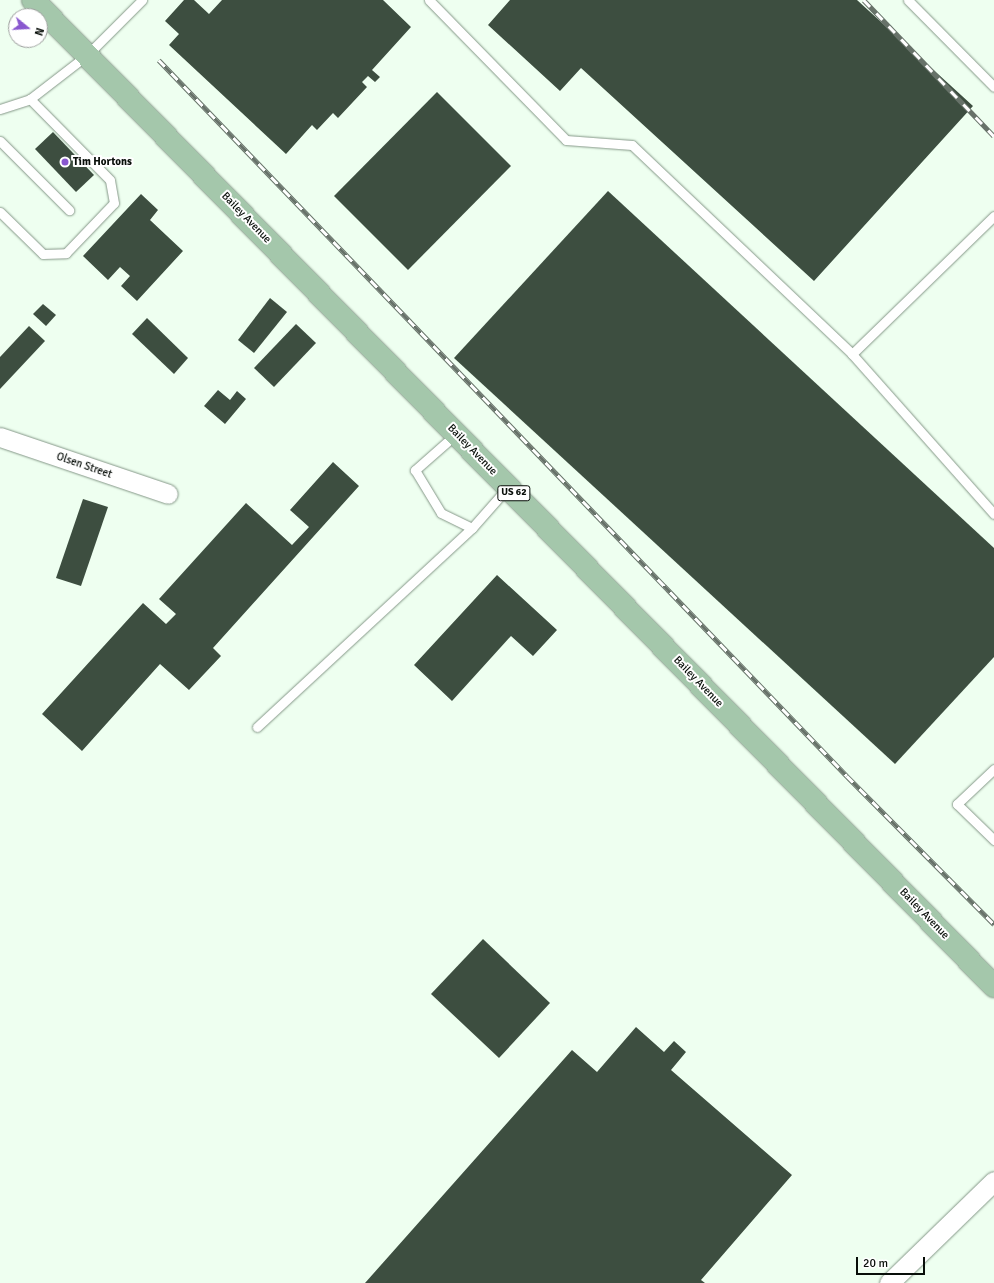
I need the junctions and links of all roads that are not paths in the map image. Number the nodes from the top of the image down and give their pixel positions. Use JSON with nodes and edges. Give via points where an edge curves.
{"nodes":[{"id":1,"x":33,"y":0,"type":"edge"},
{"id":2,"x":142,"y":0,"type":"edge"},
{"id":3,"x":908,"y":0,"type":"edge"},
{"id":4,"x":433,"y":1,"type":"edge"},
{"id":5,"x":87,"y":55,"type":"junction"},
{"id":6,"x":994,"y":87,"type":"edge"},
{"id":7,"x":30,"y":99,"type":"junction"},
{"id":8,"x":0,"y":110,"type":"edge"},
{"id":9,"x":0,"y":141,"type":"edge"},
{"id":10,"x":69,"y":210,"type":"dead end"},
{"id":11,"x":0,"y":212,"type":"edge"},
{"id":12,"x":994,"y":216,"type":"edge"},
{"id":13,"x":852,"y":354,"type":"junction"},
{"id":14,"x":456,"y":434,"type":"junction"},
{"id":15,"x":0,"y":438,"type":"edge"},
{"id":16,"x":508,"y":487,"type":"junction"},
{"id":17,"x":168,"y":494,"type":"dead end"},
{"id":18,"x":994,"y":514,"type":"edge"},
{"id":19,"x":472,"y":528,"type":"junction"},
{"id":20,"x":257,"y":727,"type":"dead end"},
{"id":21,"x":994,"y":769,"type":"edge"},
{"id":22,"x":994,"y":840,"type":"edge"},
{"id":23,"x":994,"y":986,"type":"edge"},
{"id":24,"x":994,"y":1180,"type":"edge"},
{"id":25,"x":889,"y":1283,"type":"edge"}],
"edges":[{"from":1,"to":5,"type":"main road","name":"Bailey Avenue","number":"US 62"},
{"from":2,"to":5,"type":"lane"},
{"from":3,"to":6,"type":"lane"},
{"from":4,"to":13,"type":"lane","via":[[566,140],[632,145]]},
{"from":5,"to":7,"type":"lane"},
{"from":5,"to":14,"type":"main road","name":"Bailey Avenue","number":"US 62"},
{"from":7,"to":8,"type":"lane"},
{"from":7,"to":11,"type":"lane","via":[[110,180],[114,203],[66,252],[43,254]]},
{"from":9,"to":10,"type":"lane"},
{"from":12,"to":13,"type":"lane"},
{"from":13,"to":18,"type":"lane"},
{"from":14,"to":16,"type":"main road","name":"Bailey Avenue","number":"US 62"},
{"from":14,"to":19,"type":"lane","via":[[415,470],[441,513]]},
{"from":15,"to":17,"type":"street","name":"Olsen Street"},
{"from":16,"to":19,"type":"lane"},
{"from":16,"to":23,"type":"main road","name":"Bailey Avenue","number":"US 62"},
{"from":19,"to":20,"type":"lane"},
{"from":21,"to":22,"type":"lane","via":[[957,804]]},
{"from":24,"to":25,"type":"street"}]}
